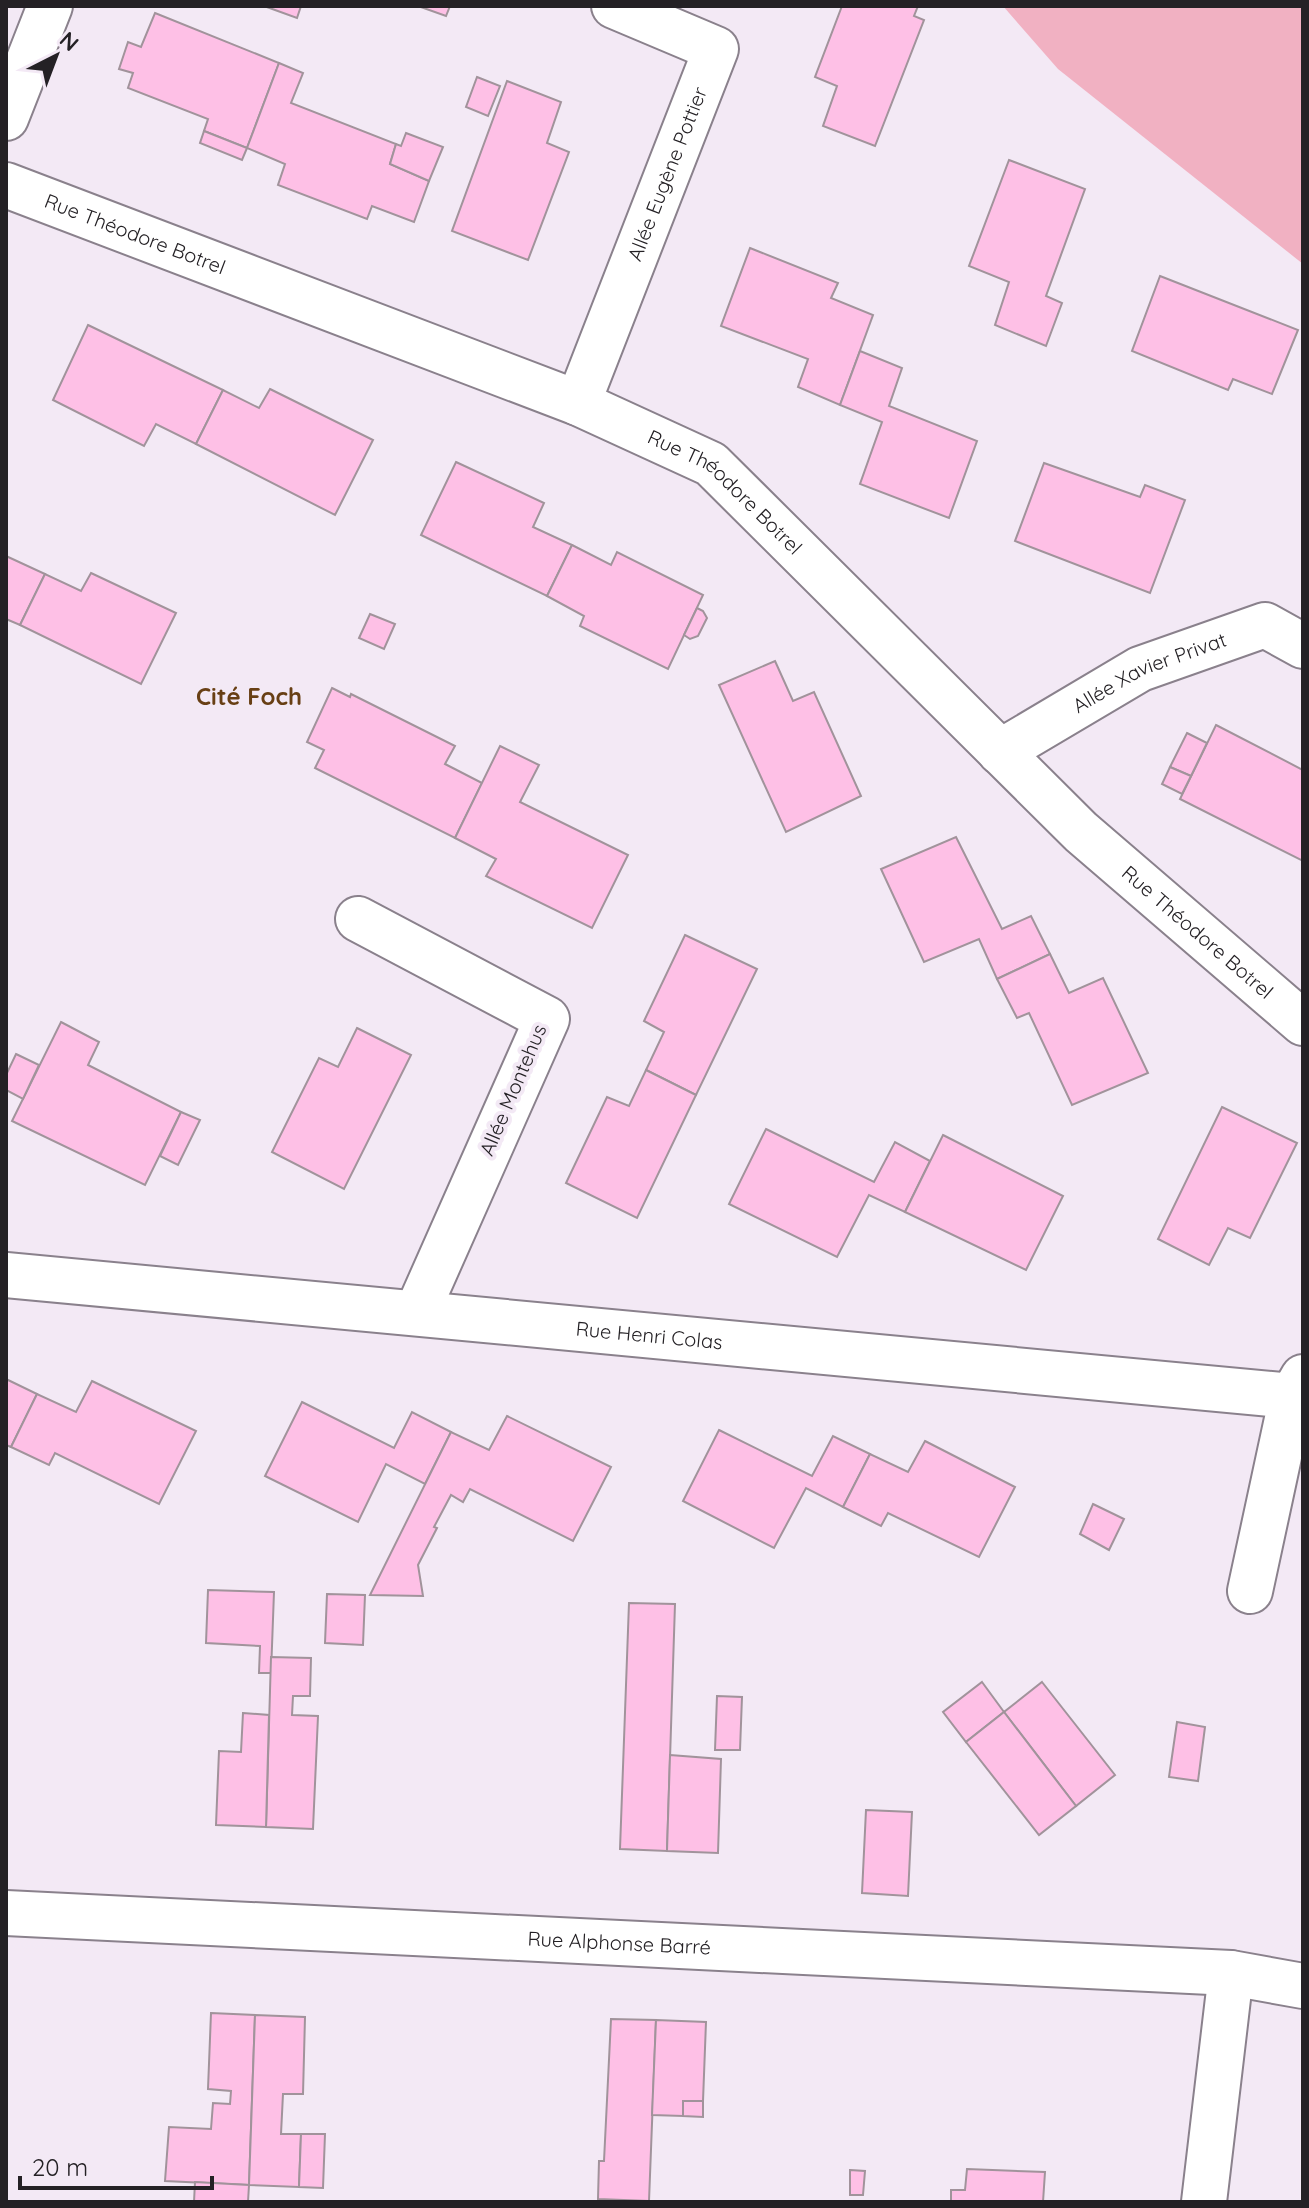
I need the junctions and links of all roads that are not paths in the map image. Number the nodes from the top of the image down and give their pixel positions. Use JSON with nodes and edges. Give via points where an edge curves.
{"nodes":[{"id":1,"x":50,"y":6,"type":"edge"},
{"id":2,"x":614,"y":6,"type":"edge"},
{"id":3,"x":6,"y":118,"type":"edge"},
{"id":4,"x":6,"y":185,"type":"edge"},
{"id":5,"x":578,"y":403,"type":"junction"},
{"id":6,"x":1303,"y":646,"type":"edge"},
{"id":7,"x":1000,"y":752,"type":"junction"},
{"id":8,"x":358,"y":919,"type":"dead end"},
{"id":9,"x":1303,"y":1023,"type":"edge"},
{"id":10,"x":6,"y":1275,"type":"edge"},
{"id":11,"x":417,"y":1312,"type":"junction"},
{"id":12,"x":1297,"y":1387,"type":"edge"},
{"id":13,"x":1250,"y":1591,"type":"dead end"},
{"id":14,"x":6,"y":1913,"type":"edge"},
{"id":15,"x":1231,"y":1973,"type":"junction"},
{"id":16,"x":1303,"y":1986,"type":"edge"},
{"id":17,"x":1204,"y":2202,"type":"edge"}],
"edges":[{"from":1,"to":3,"type":"street"},
{"from":2,"to":5,"type":"street","name":"Allée Eugène Pottier","via":[[716,49]]},
{"from":4,"to":5,"type":"street","name":"Rue Théodore Botrel"},
{"from":5,"to":7,"type":"street","name":"Rue Théodore Botrel","via":[[711,464]]},
{"from":6,"to":7,"type":"street","name":"Allée Xavier Privat","via":[[1265,625],[1140,669]]},
{"from":7,"to":9,"type":"street","name":"Rue Théodore Botrel","via":[[1081,832]]},
{"from":8,"to":11,"type":"street","name":"Allée Montehus","via":[[547,1019]]},
{"from":10,"to":11,"type":"street","name":"Rue Henri Colas"},
{"from":11,"to":12,"type":"street","name":"Rue Henri Colas"},
{"from":12,"to":13,"type":"street"},
{"from":14,"to":15,"type":"street","name":"Rue Alphonse Barré"},
{"from":15,"to":16,"type":"street","name":"Rue Alphonse Barré"},
{"from":15,"to":17,"type":"street"}]}
